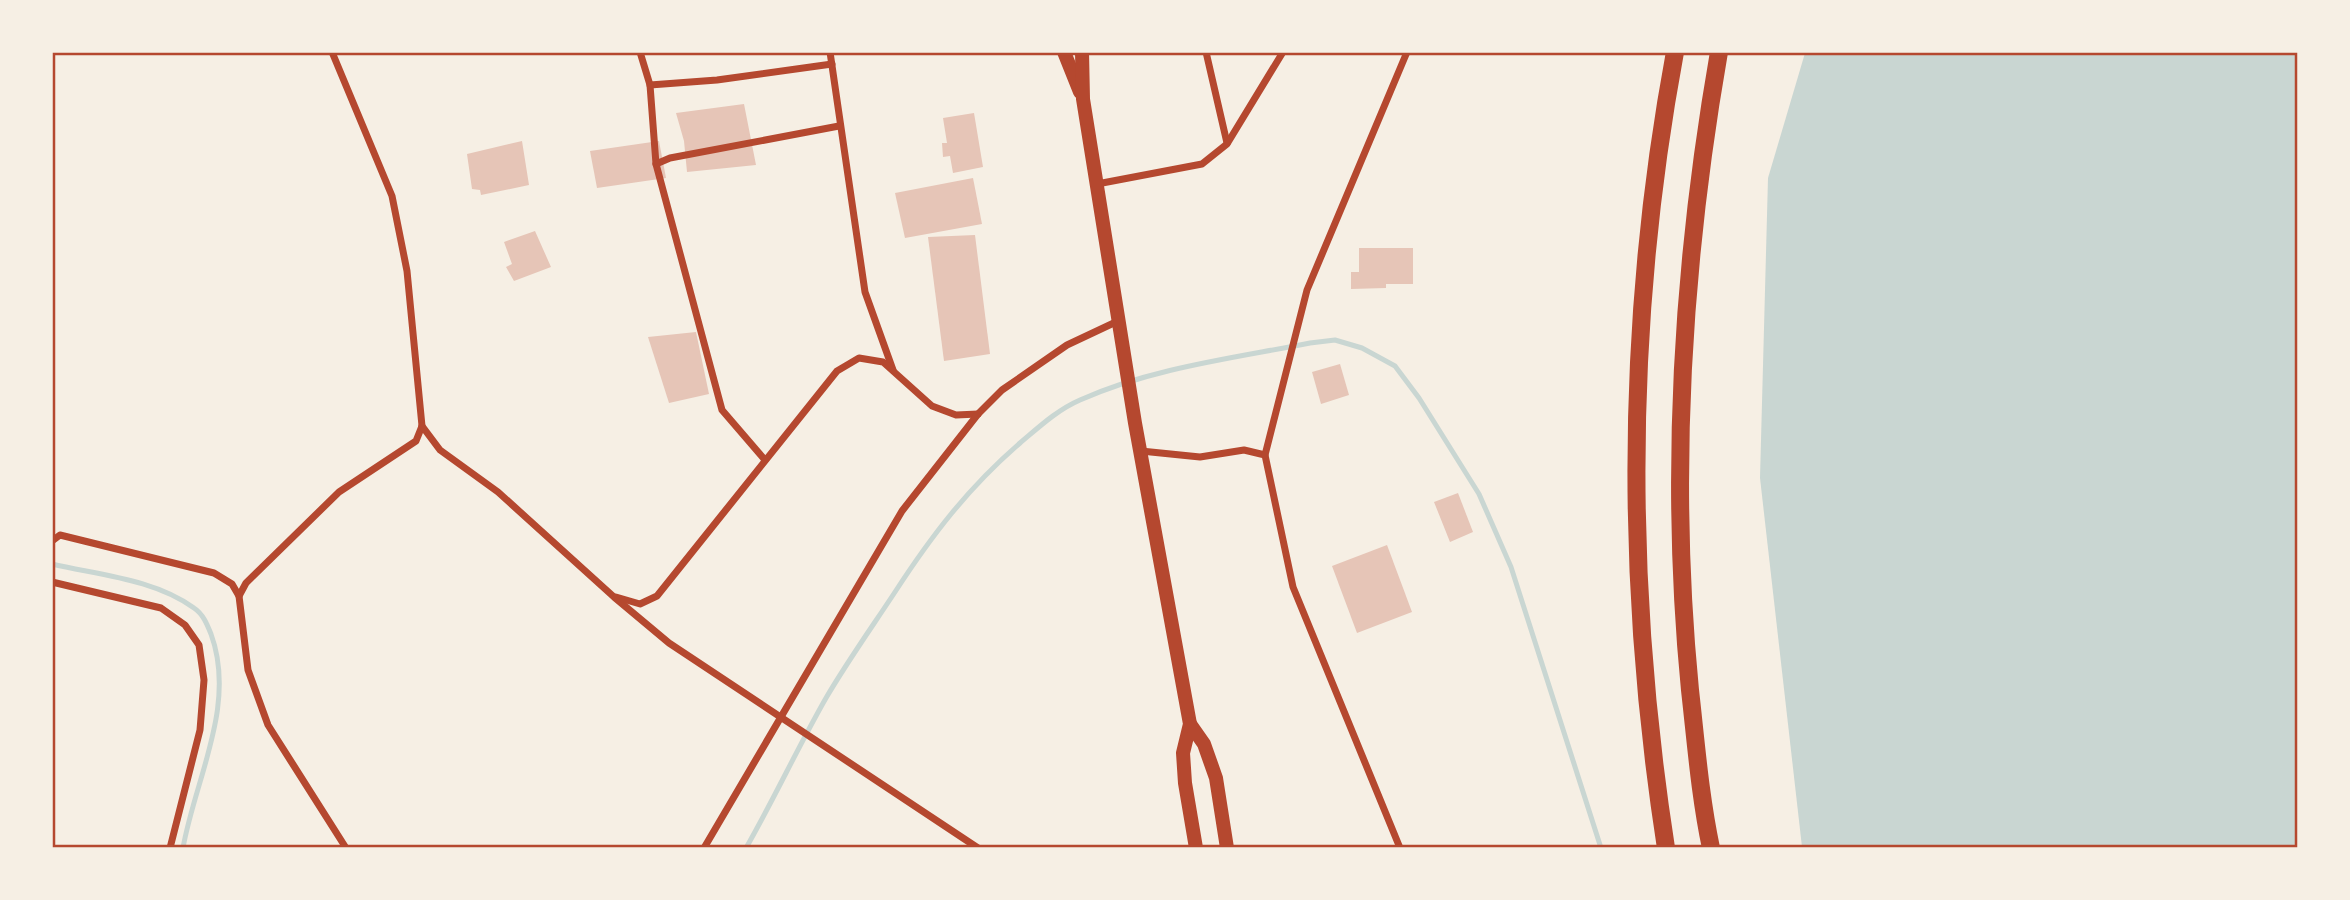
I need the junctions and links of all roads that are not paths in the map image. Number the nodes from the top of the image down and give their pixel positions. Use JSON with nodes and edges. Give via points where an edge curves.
{"nodes":[{"id":1,"x":332,"y":52,"type":"edge"},
{"id":2,"x":640,"y":52,"type":"edge"},
{"id":3,"x":830,"y":52,"type":"edge"},
{"id":4,"x":1064,"y":52,"type":"edge"},
{"id":5,"x":1082,"y":52,"type":"edge"},
{"id":6,"x":1206,"y":52,"type":"edge"},
{"id":7,"x":1283,"y":52,"type":"edge"},
{"id":8,"x":1406,"y":52,"type":"edge"},
{"id":9,"x":1675,"y":52,"type":"edge"},
{"id":10,"x":1719,"y":52,"type":"edge"},
{"id":11,"x":832,"y":64,"type":"junction"},
{"id":12,"x":650,"y":85,"type":"junction"},
{"id":13,"x":1083,"y":99,"type":"junction"},
{"id":14,"x":839,"y":125,"type":"junction"},
{"id":15,"x":1227,"y":144,"type":"junction"},
{"id":16,"x":656,"y":164,"type":"junction"},
{"id":17,"x":1097,"y":184,"type":"junction"},
{"id":18,"x":1119,"y":320,"type":"junction"},
{"id":19,"x":893,"y":370,"type":"junction"},
{"id":20,"x":978,"y":414,"type":"junction"},
{"id":21,"x":422,"y":426,"type":"junction"},
{"id":22,"x":1141,"y":451,"type":"junction"},
{"id":23,"x":1265,"y":455,"type":"junction"},
{"id":24,"x":765,"y":460,"type":"junction"},
{"id":25,"x":52,"y":541,"type":"edge"},
{"id":26,"x":52,"y":582,"type":"edge"},
{"id":27,"x":239,"y":596,"type":"junction"},
{"id":28,"x":614,"y":597,"type":"junction"},
{"id":29,"x":782,"y":717,"type":"junction"},
{"id":30,"x":1190,"y":724,"type":"junction"},
{"id":31,"x":170,"y":848,"type":"edge"},
{"id":32,"x":346,"y":848,"type":"edge"},
{"id":33,"x":704,"y":848,"type":"edge"},
{"id":34,"x":978,"y":848,"type":"edge"},
{"id":35,"x":1196,"y":848,"type":"edge"},
{"id":36,"x":1227,"y":848,"type":"edge"},
{"id":37,"x":1400,"y":848,"type":"edge"},
{"id":38,"x":1666,"y":848,"type":"edge"},
{"id":39,"x":1711,"y":848,"type":"edge"}],
"edges":[{"from":1,"to":21,"type":"street","via":[[391,196],[407,271]]},
{"from":2,"to":12,"type":"street"},
{"from":3,"to":11,"type":"street"},
{"from":4,"to":13,"type":"main road"},
{"from":5,"to":13,"type":"main road"},
{"from":6,"to":15,"type":"street"},
{"from":7,"to":15,"type":"street"},
{"from":8,"to":23,"type":"street","via":[[1307,290]]},
{"from":9,"to":38,"type":"highway","via":[[1650,216],[1639,349],[1636,477],[1642,638]]},
{"from":10,"to":39,"type":"highway","via":[[1691,248],[1679,447],[1682,592]]},
{"from":11,"to":12,"type":"street"},
{"from":11,"to":14,"type":"street"},
{"from":12,"to":16,"type":"street"},
{"from":13,"to":17,"type":"main road"},
{"from":14,"to":16,"type":"street"},
{"from":14,"to":19,"type":"street","via":[[865,292]]},
{"from":15,"to":17,"type":"street","via":[[1202,164]]},
{"from":16,"to":24,"type":"street","via":[[722,410]]},
{"from":17,"to":18,"type":"main road"},
{"from":18,"to":20,"type":"street","via":[[1067,345],[1002,390]]},
{"from":18,"to":22,"type":"main road"},
{"from":19,"to":20,"type":"street","via":[[932,406],[956,415]]},
{"from":19,"to":24,"type":"street","via":[[883,362],[859,358],[837,371]]},
{"from":20,"to":29,"type":"street","via":[[902,511]]},
{"from":21,"to":27,"type":"street","via":[[416,440],[339,492],[246,583]]},
{"from":21,"to":28,"type":"street","via":[[440,450],[498,492]]},
{"from":22,"to":23,"type":"street","via":[[1200,457],[1244,450]]},
{"from":22,"to":30,"type":"main road"},
{"from":23,"to":37,"type":"street","via":[[1293,587]]},
{"from":24,"to":28,"type":"street","via":[[657,596],[640,604]]},
{"from":25,"to":27,"type":"street","via":[[60,536],[214,573],[232,584]]},
{"from":26,"to":31,"type":"street","via":[[162,608],[185,625],[199,645],[204,680],[200,730]]},
{"from":27,"to":32,"type":"street","via":[[248,670],[268,725]]},
{"from":28,"to":29,"type":"street","via":[[669,643]]},
{"from":29,"to":33,"type":"street"},
{"from":29,"to":34,"type":"street"},
{"from":30,"to":35,"type":"main road","via":[[1183,753]]},
{"from":30,"to":36,"type":"main road","via":[[1205,744],[1216,778]]}]}
